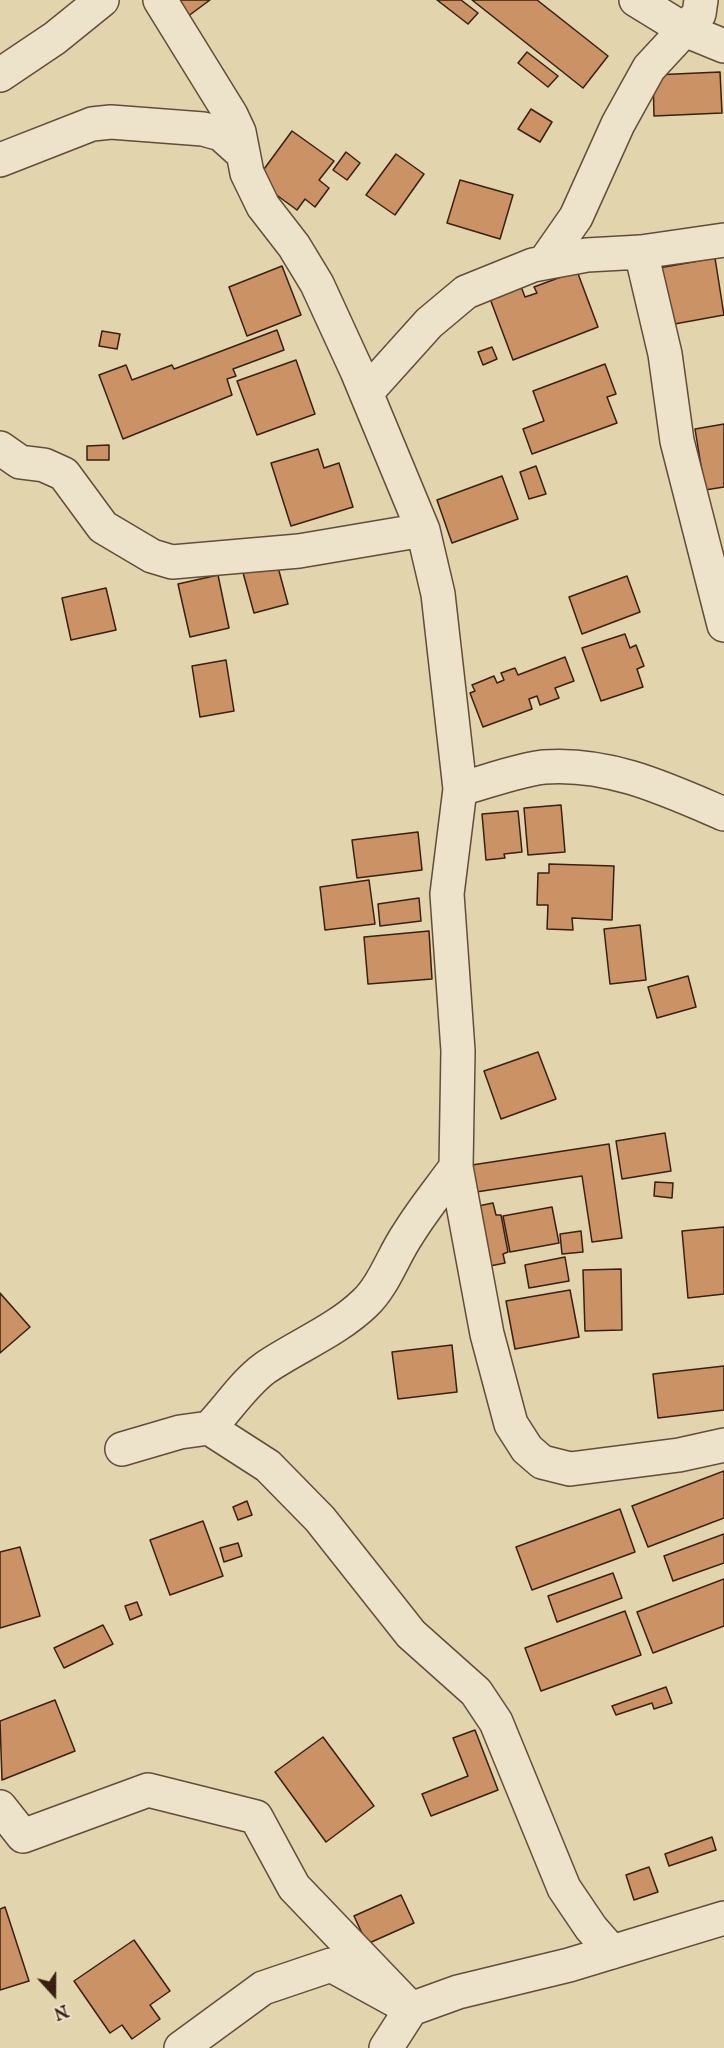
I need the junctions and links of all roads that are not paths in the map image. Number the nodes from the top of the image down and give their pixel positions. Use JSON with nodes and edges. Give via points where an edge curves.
{"nodes":[{"id":1,"x":102,"y":0,"type":"edge"},
{"id":2,"x":160,"y":0,"type":"edge"},
{"id":3,"x":636,"y":0,"type":"edge"},
{"id":4,"x":701,"y":0,"type":"edge"},
{"id":5,"x":685,"y":30,"type":"junction"},
{"id":6,"x":724,"y":46,"type":"edge"},
{"id":7,"x":0,"y":75,"type":"edge"},
{"id":8,"x":241,"y":152,"type":"junction"},
{"id":9,"x":0,"y":160,"type":"edge"},
{"id":10,"x":724,"y":240,"type":"edge"},
{"id":11,"x":642,"y":252,"type":"junction"},
{"id":12,"x":544,"y":263,"type":"junction"},
{"id":13,"x":366,"y":393,"type":"junction"},
{"id":14,"x":0,"y":448,"type":"edge"},
{"id":15,"x":423,"y":530,"type":"junction"},
{"id":16,"x":724,"y":625,"type":"edge"},
{"id":17,"x":460,"y":789,"type":"junction"},
{"id":18,"x":724,"y":814,"type":"edge"},
{"id":19,"x":456,"y":1167,"type":"junction"},
{"id":20,"x":209,"y":1428,"type":"junction"},
{"id":21,"x":724,"y":1445,"type":"edge"},
{"id":22,"x":123,"y":1449,"type":"dead end"},
{"id":23,"x":0,"y":1807,"type":"edge"},
{"id":24,"x":11,"y":1841,"type":"edge"},
{"id":25,"x":724,"y":1918,"type":"edge"},
{"id":26,"x":612,"y":1952,"type":"junction"},
{"id":27,"x":411,"y":2009,"type":"junction"},
{"id":28,"x":181,"y":2048,"type":"edge"},
{"id":29,"x":386,"y":2048,"type":"edge"}],
"edges":[{"from":1,"to":7,"type":"street"},
{"from":2,"to":8,"type":"street","via":[[231,115],[239,132]]},
{"from":3,"to":5,"type":"street"},
{"from":4,"to":5,"type":"street","via":[[699,14]]},
{"from":5,"to":6,"type":"street"},
{"from":5,"to":12,"type":"street","via":[[649,68],[618,124],[576,217]]},
{"from":8,"to":9,"type":"street","via":[[221,134],[203,129],[111,122],[92,124]]},
{"from":8,"to":13,"type":"street","via":[[262,206],[294,246],[317,285]]},
{"from":10,"to":11,"type":"street"},
{"from":11,"to":12,"type":"street","via":[[587,255]]},
{"from":11,"to":16,"type":"street","via":[[665,354],[677,441]]},
{"from":12,"to":13,"type":"street","via":[[466,292],[429,323]]},
{"from":13,"to":15,"type":"street"},
{"from":14,"to":15,"type":"street","via":[[20,462],[45,465],[64,474],[103,527],[152,556],[172,562],[299,551]]},
{"from":15,"to":17,"type":"street","via":[[438,594]]},
{"from":17,"to":18,"type":"street","via":[[543,767],[598,769],[652,783]]},
{"from":17,"to":19,"type":"street","via":[[447,894],[458,1051]]},
{"from":19,"to":20,"type":"street","via":[[408,1233],[364,1304],[265,1368]]},
{"from":19,"to":21,"type":"street","via":[[487,1334],[511,1424],[527,1449],[542,1462],[570,1469]]},
{"from":20,"to":22,"type":"street"},
{"from":20,"to":26,"type":"street","via":[[268,1466],[320,1519],[411,1634],[476,1692],[496,1722],[564,1888]]},
{"from":23,"to":24,"type":"street"},
{"from":24,"to":27,"type":"street","via":[[148,1790],[256,1817],[294,1887]]},
{"from":25,"to":26,"type":"street"},
{"from":26,"to":27,"type":"street","via":[[458,1992]]},
{"from":27,"to":28,"type":"street","via":[[331,1965],[263,1988]]},
{"from":27,"to":29,"type":"street"}]}
